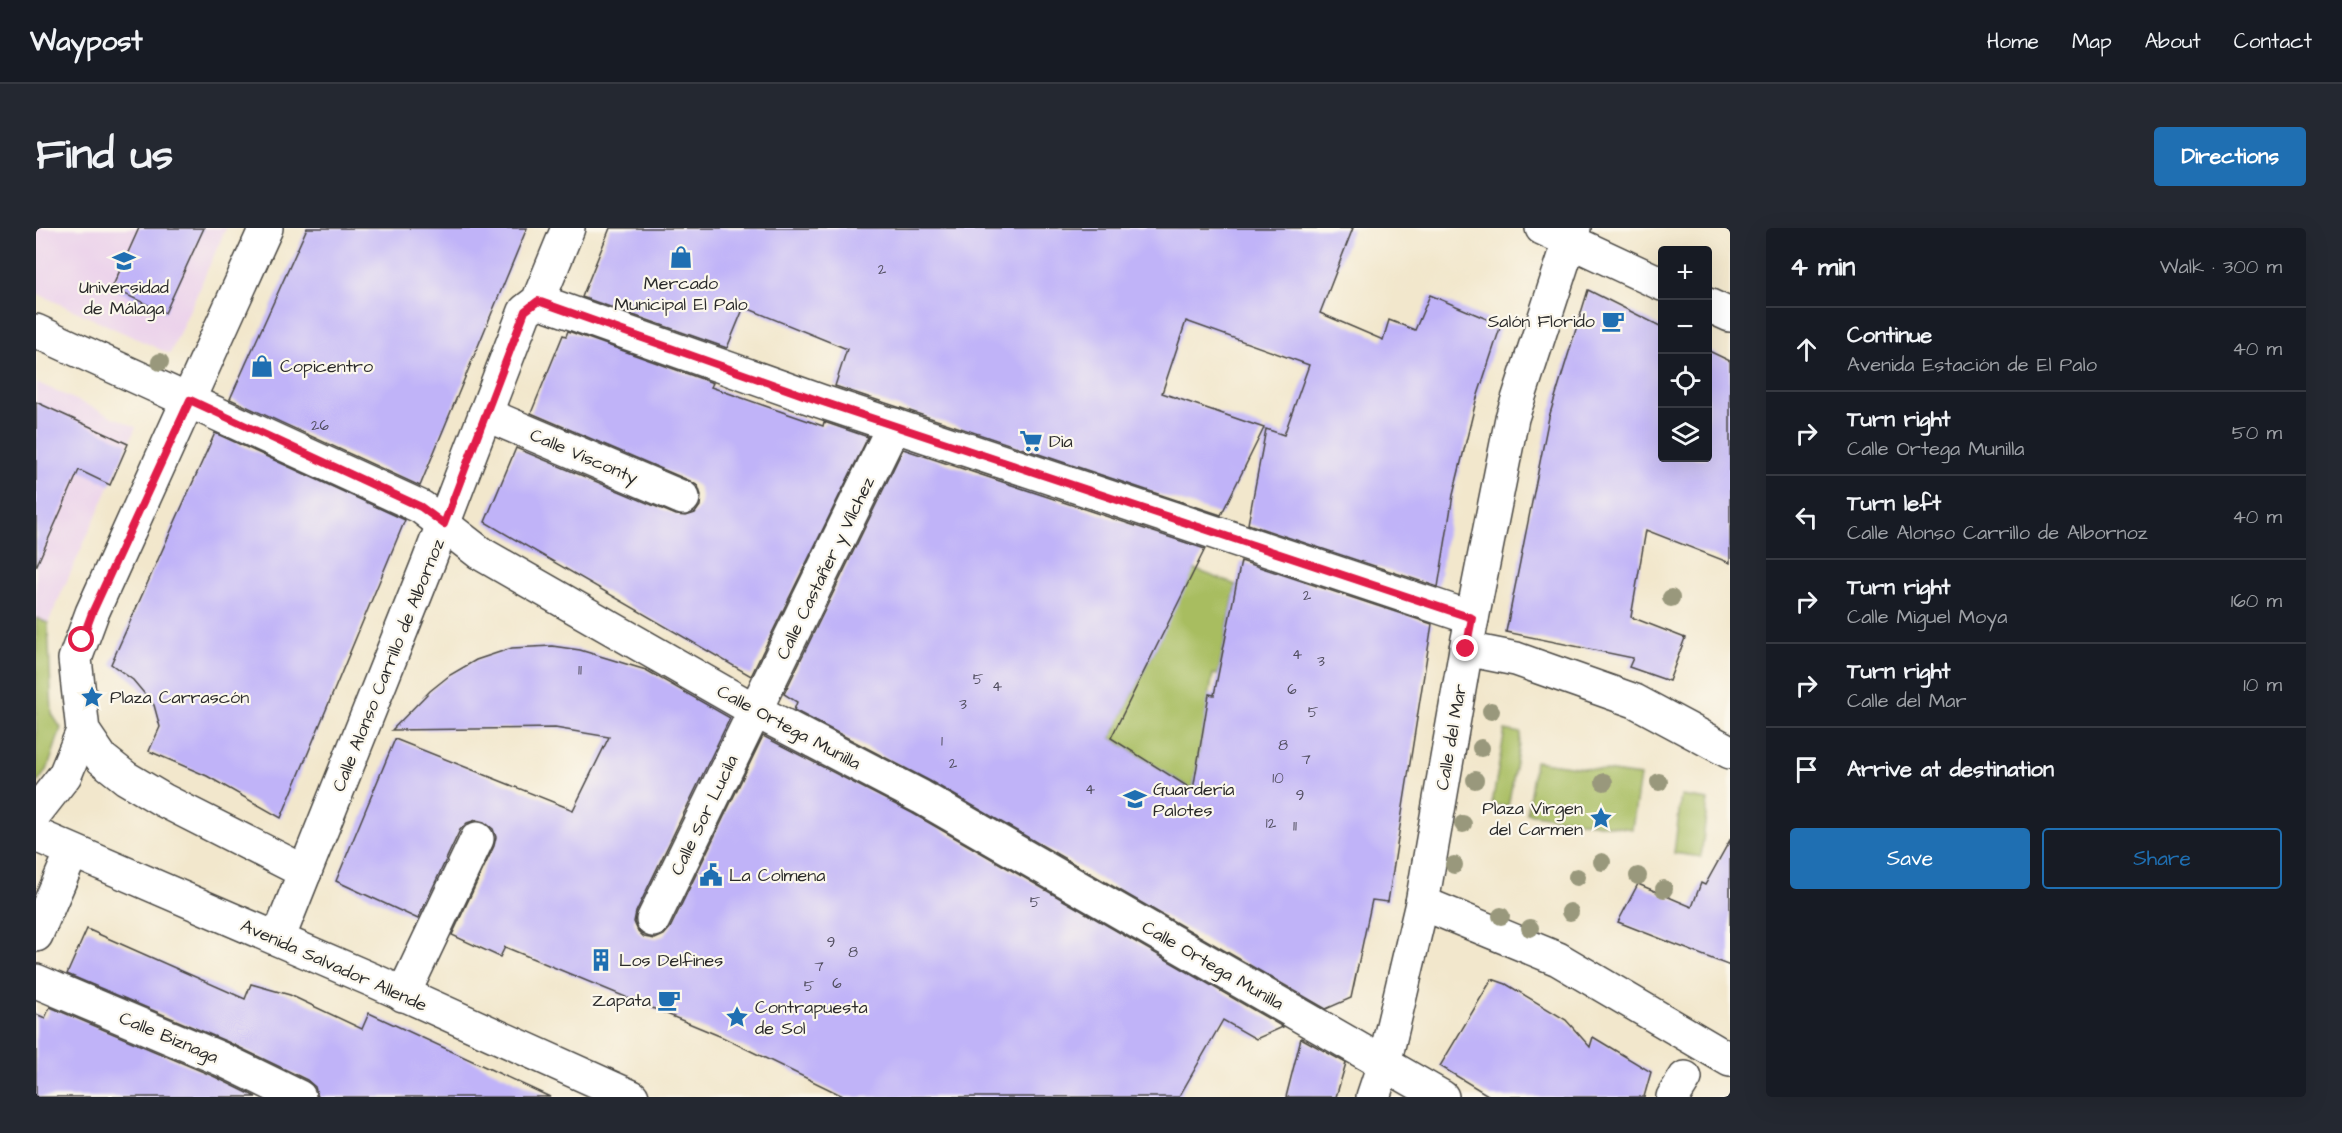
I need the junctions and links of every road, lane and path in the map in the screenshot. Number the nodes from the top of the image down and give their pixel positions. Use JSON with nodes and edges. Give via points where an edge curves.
{"nodes":[{"id":1,"x":266,"y":228,"type":"edge"},
{"id":2,"x":546,"y":228,"type":"edge"},
{"id":3,"x":568,"y":228,"type":"edge"},
{"id":4,"x":1562,"y":232,"type":"edge"},
{"id":5,"x":1658,"y":282,"type":"edge"},
{"id":6,"x":531,"y":306,"type":"junction"},
{"id":7,"x":1712,"y":307,"type":"edge"},
{"id":8,"x":1730,"y":315,"type":"edge"},
{"id":9,"x":36,"y":331,"type":"edge"},
{"id":10,"x":190,"y":400,"type":"junction"},
{"id":11,"x":485,"y":414,"type":"junction"},
{"id":12,"x":894,"y":425,"type":"junction"},
{"id":13,"x":684,"y":498,"type":"dead end"},
{"id":14,"x":444,"y":524,"type":"junction"},
{"id":15,"x":1469,"y":633,"type":"junction"},
{"id":16,"x":756,"y":711,"type":"junction"},
{"id":17,"x":83,"y":731,"type":"junction"},
{"id":18,"x":1730,"y":752,"type":"edge"},
{"id":19,"x":36,"y":812,"type":"edge"},
{"id":20,"x":36,"y":835,"type":"edge"},
{"id":21,"x":477,"y":839,"type":"dead end"},
{"id":22,"x":72,"y":852,"type":"junction"},
{"id":23,"x":305,"y":872,"type":"junction"},
{"id":24,"x":1422,"y":903,"type":"junction"},
{"id":25,"x":653,"y":920,"type":"dead end"},
{"id":26,"x":36,"y":935,"type":"edge"},
{"id":27,"x":278,"y":939,"type":"junction"},
{"id":28,"x":36,"y":981,"type":"edge"},
{"id":29,"x":403,"y":995,"type":"junction"},
{"id":30,"x":1730,"y":1060,"type":"edge"},
{"id":31,"x":1384,"y":1064,"type":"junction"},
{"id":32,"x":299,"y":1097,"type":"edge"},
{"id":33,"x":632,"y":1097,"type":"edge"},
{"id":34,"x":1373,"y":1097,"type":"edge"},
{"id":35,"x":1442,"y":1097,"type":"edge"}],
"edges":[{"from":1,"to":10,"type":"street"},
{"from":2,"to":6,"type":"street","via":[[524,280]]},
{"from":3,"to":6,"type":"street","name":"Calle Alonso Carrillo de Albornoz"},
{"from":4,"to":5,"type":"street"},
{"from":4,"to":15,"type":"street","name":"Calle del Mar","via":[[1512,418]]},
{"from":6,"to":11,"type":"street","name":"Calle Alonso Carrillo de Albornoz"},
{"from":6,"to":12,"type":"street"},
{"from":7,"to":8,"type":"street"},
{"from":9,"to":10,"type":"street","name":"Calle Ortega Munilla"},
{"from":10,"to":14,"type":"street","name":"Calle Ortega Munilla","via":[[421,507]]},
{"from":10,"to":17,"type":"street","via":[[92,613],[75,659]]},
{"from":11,"to":13,"type":"street","name":"Calle Visconty"},
{"from":11,"to":14,"type":"street","name":"Calle Alonso Carrillo de Albornoz"},
{"from":12,"to":15,"type":"street"},
{"from":12,"to":16,"type":"street","name":"Calle Castañer y Vílchez"},
{"from":14,"to":16,"type":"street","name":"Calle Ortega Munilla","via":[[480,553]]},
{"from":14,"to":23,"type":"street","name":"Calle Alonso Carrillo de Albornoz"},
{"from":15,"to":18,"type":"street","via":[[1516,659],[1635,701]]},
{"from":15,"to":24,"type":"street","name":"Calle del Mar"},
{"from":16,"to":25,"type":"street","name":"Calle Sor Lucila"},
{"from":16,"to":31,"type":"street","name":"Calle Ortega Munilla","via":[[921,797]]},
{"from":17,"to":19,"type":"street","via":[[66,775]]},
{"from":17,"to":23,"type":"street","via":[[102,759],[126,778]]},
{"from":20,"to":22,"type":"street","name":"Avenida Salvador Allende"},
{"from":21,"to":29,"type":"street"},
{"from":22,"to":26,"type":"street"},
{"from":22,"to":27,"type":"street","name":"Avenida Salvador Allende"},
{"from":23,"to":27,"type":"street","name":"Calle Alonso Carrillo de Albornoz"},
{"from":24,"to":30,"type":"street","via":[[1558,959]]},
{"from":24,"to":31,"type":"street","name":"Calle del Mar"},
{"from":27,"to":29,"type":"street","name":"Avenida Salvador Allende"},
{"from":28,"to":32,"type":"street","name":"Calle Biznaga"},
{"from":29,"to":33,"type":"street","name":"Avenida Salvador Allende"},
{"from":31,"to":34,"type":"street","name":"Calle del Mar"},
{"from":31,"to":35,"type":"street","name":"Calle Ortega Munilla"}]}
